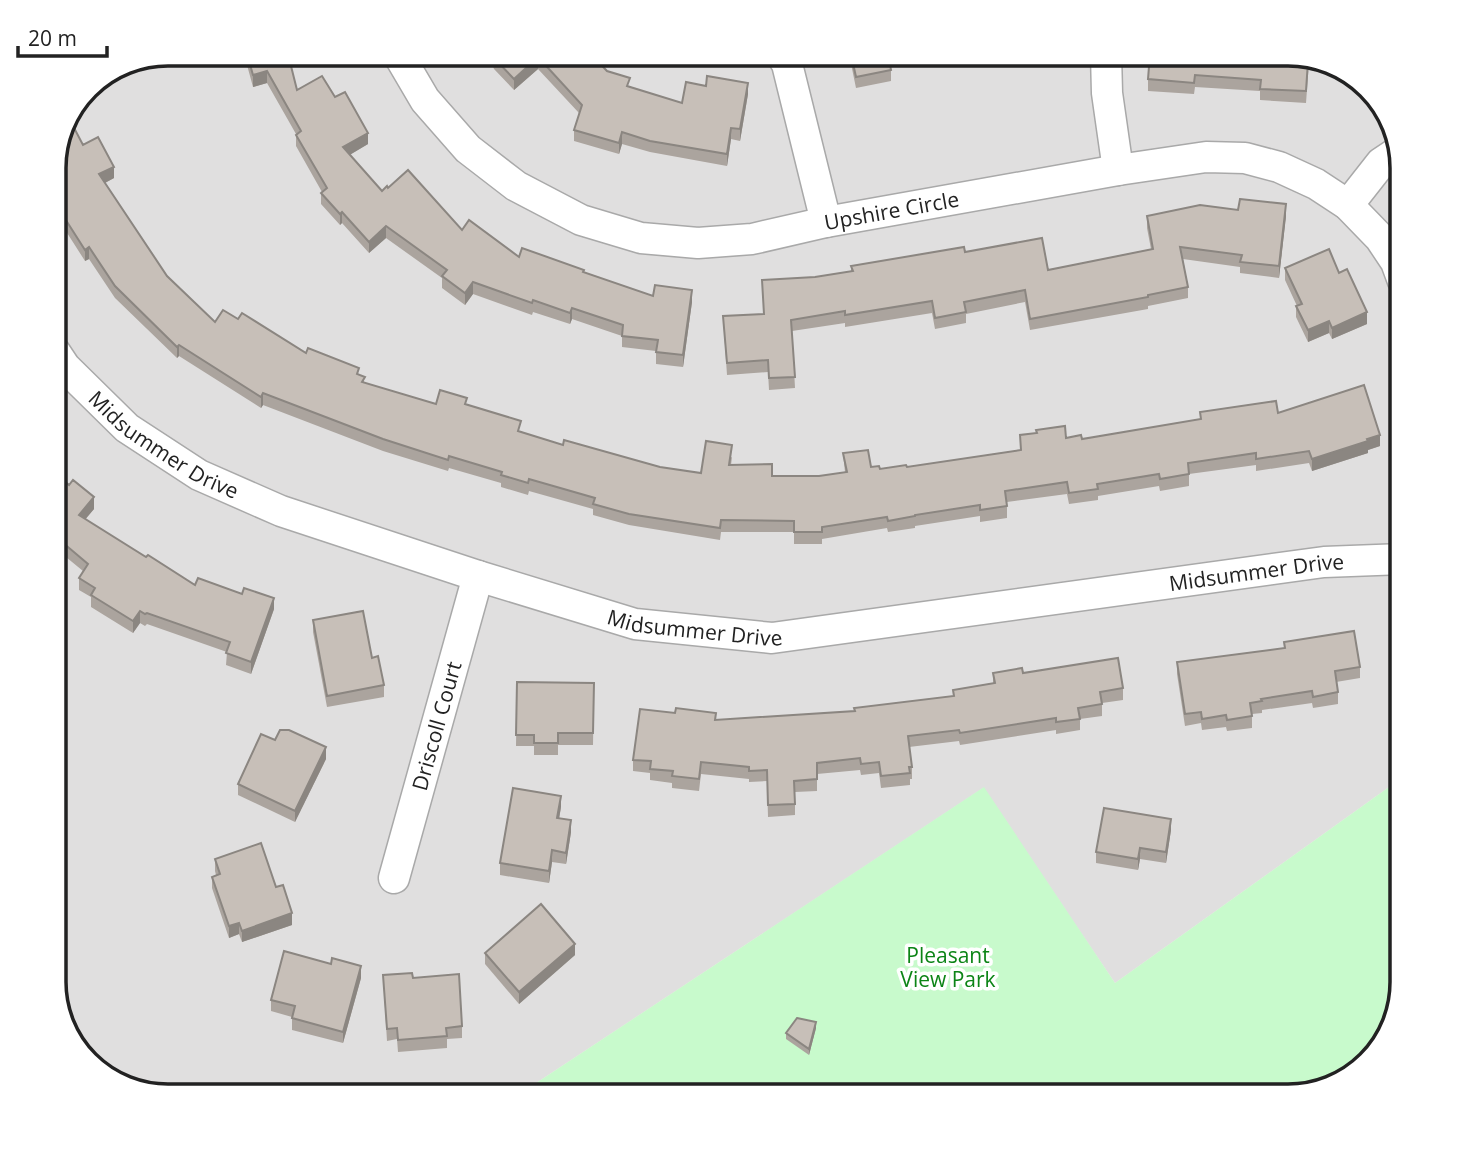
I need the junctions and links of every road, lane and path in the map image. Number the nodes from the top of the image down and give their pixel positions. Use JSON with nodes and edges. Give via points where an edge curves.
{"nodes":[{"id":1,"x":406,"y":67,"type":"edge"},
{"id":2,"x":788,"y":67,"type":"edge"},
{"id":3,"x":1106,"y":67,"type":"edge"},
{"id":4,"x":1389,"y":157,"type":"edge"},
{"id":5,"x":1118,"y":170,"type":"junction"},
{"id":6,"x":1348,"y":205,"type":"junction"},
{"id":7,"x":826,"y":222,"type":"junction"},
{"id":8,"x":1390,"y":253,"type":"edge"},
{"id":9,"x":67,"y":369,"type":"edge"},
{"id":10,"x":1390,"y":559,"type":"edge"},
{"id":11,"x":478,"y":576,"type":"junction"},
{"id":12,"x":394,"y":878,"type":"dead end"}],
"edges":[{"from":1,"to":7,"type":"street","name":"Upshire Circle","via":[[425,100],[468,149],[516,186],[581,220],[642,238],[698,243],[752,239]]},
{"from":2,"to":7,"type":"street"},
{"from":3,"to":5,"type":"street"},
{"from":4,"to":6,"type":"street"},
{"from":5,"to":6,"type":"street","name":"Upshire Circle","via":[[1206,157],[1245,158],[1279,167]]},
{"from":5,"to":7,"type":"street","name":"Upshire Circle"},
{"from":6,"to":8,"type":"street","name":"Upshire Circle"},
{"from":9,"to":11,"type":"street","name":"Midsummer Drive","via":[[127,428],[199,475],[281,511]]},
{"from":10,"to":11,"type":"street","name":"Midsummer Drive","via":[[1324,562],[772,638],[635,624]]},
{"from":11,"to":12,"type":"street","name":"Driscoll Court"}]}
